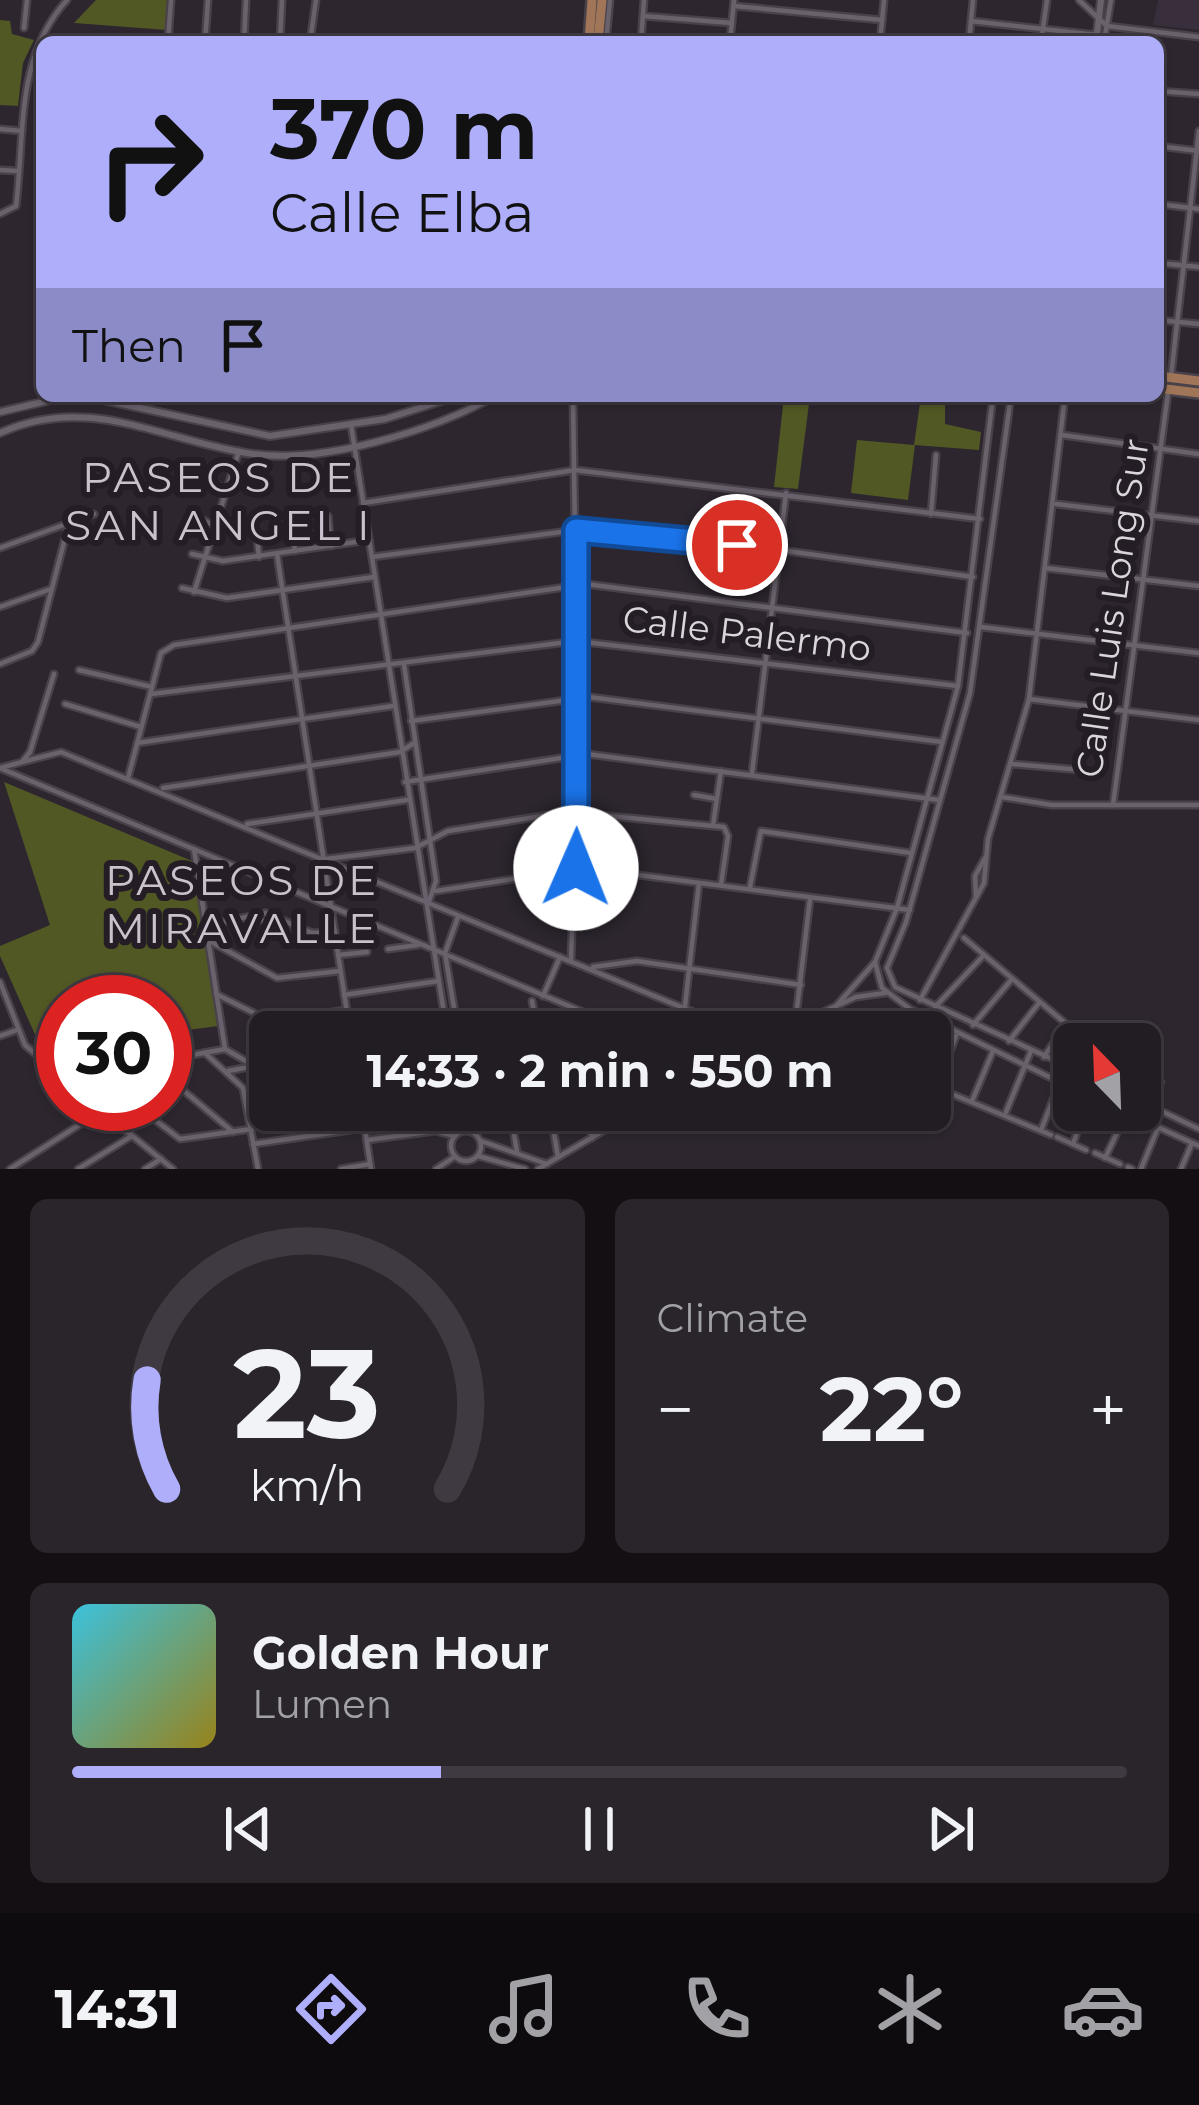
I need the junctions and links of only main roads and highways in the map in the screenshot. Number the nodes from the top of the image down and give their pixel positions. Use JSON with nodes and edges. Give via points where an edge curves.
{"nodes":[{"id":1,"x":592,"y":0,"type":"edge"},
{"id":2,"x":606,"y":0,"type":"edge"},
{"id":3,"x":589,"y":36,"type":"edge"},
{"id":4,"x":603,"y":36,"type":"edge"},
{"id":5,"x":1199,"y":382,"type":"edge"},
{"id":6,"x":1166,"y":385,"type":"edge"},
{"id":7,"x":1199,"y":393,"type":"edge"}],
"edges":[{"from":1,"to":3,"type":"main road"},
{"from":2,"to":4,"type":"main road"},
{"from":5,"to":6,"type":"main road"},
{"from":6,"to":7,"type":"main road"}]}
